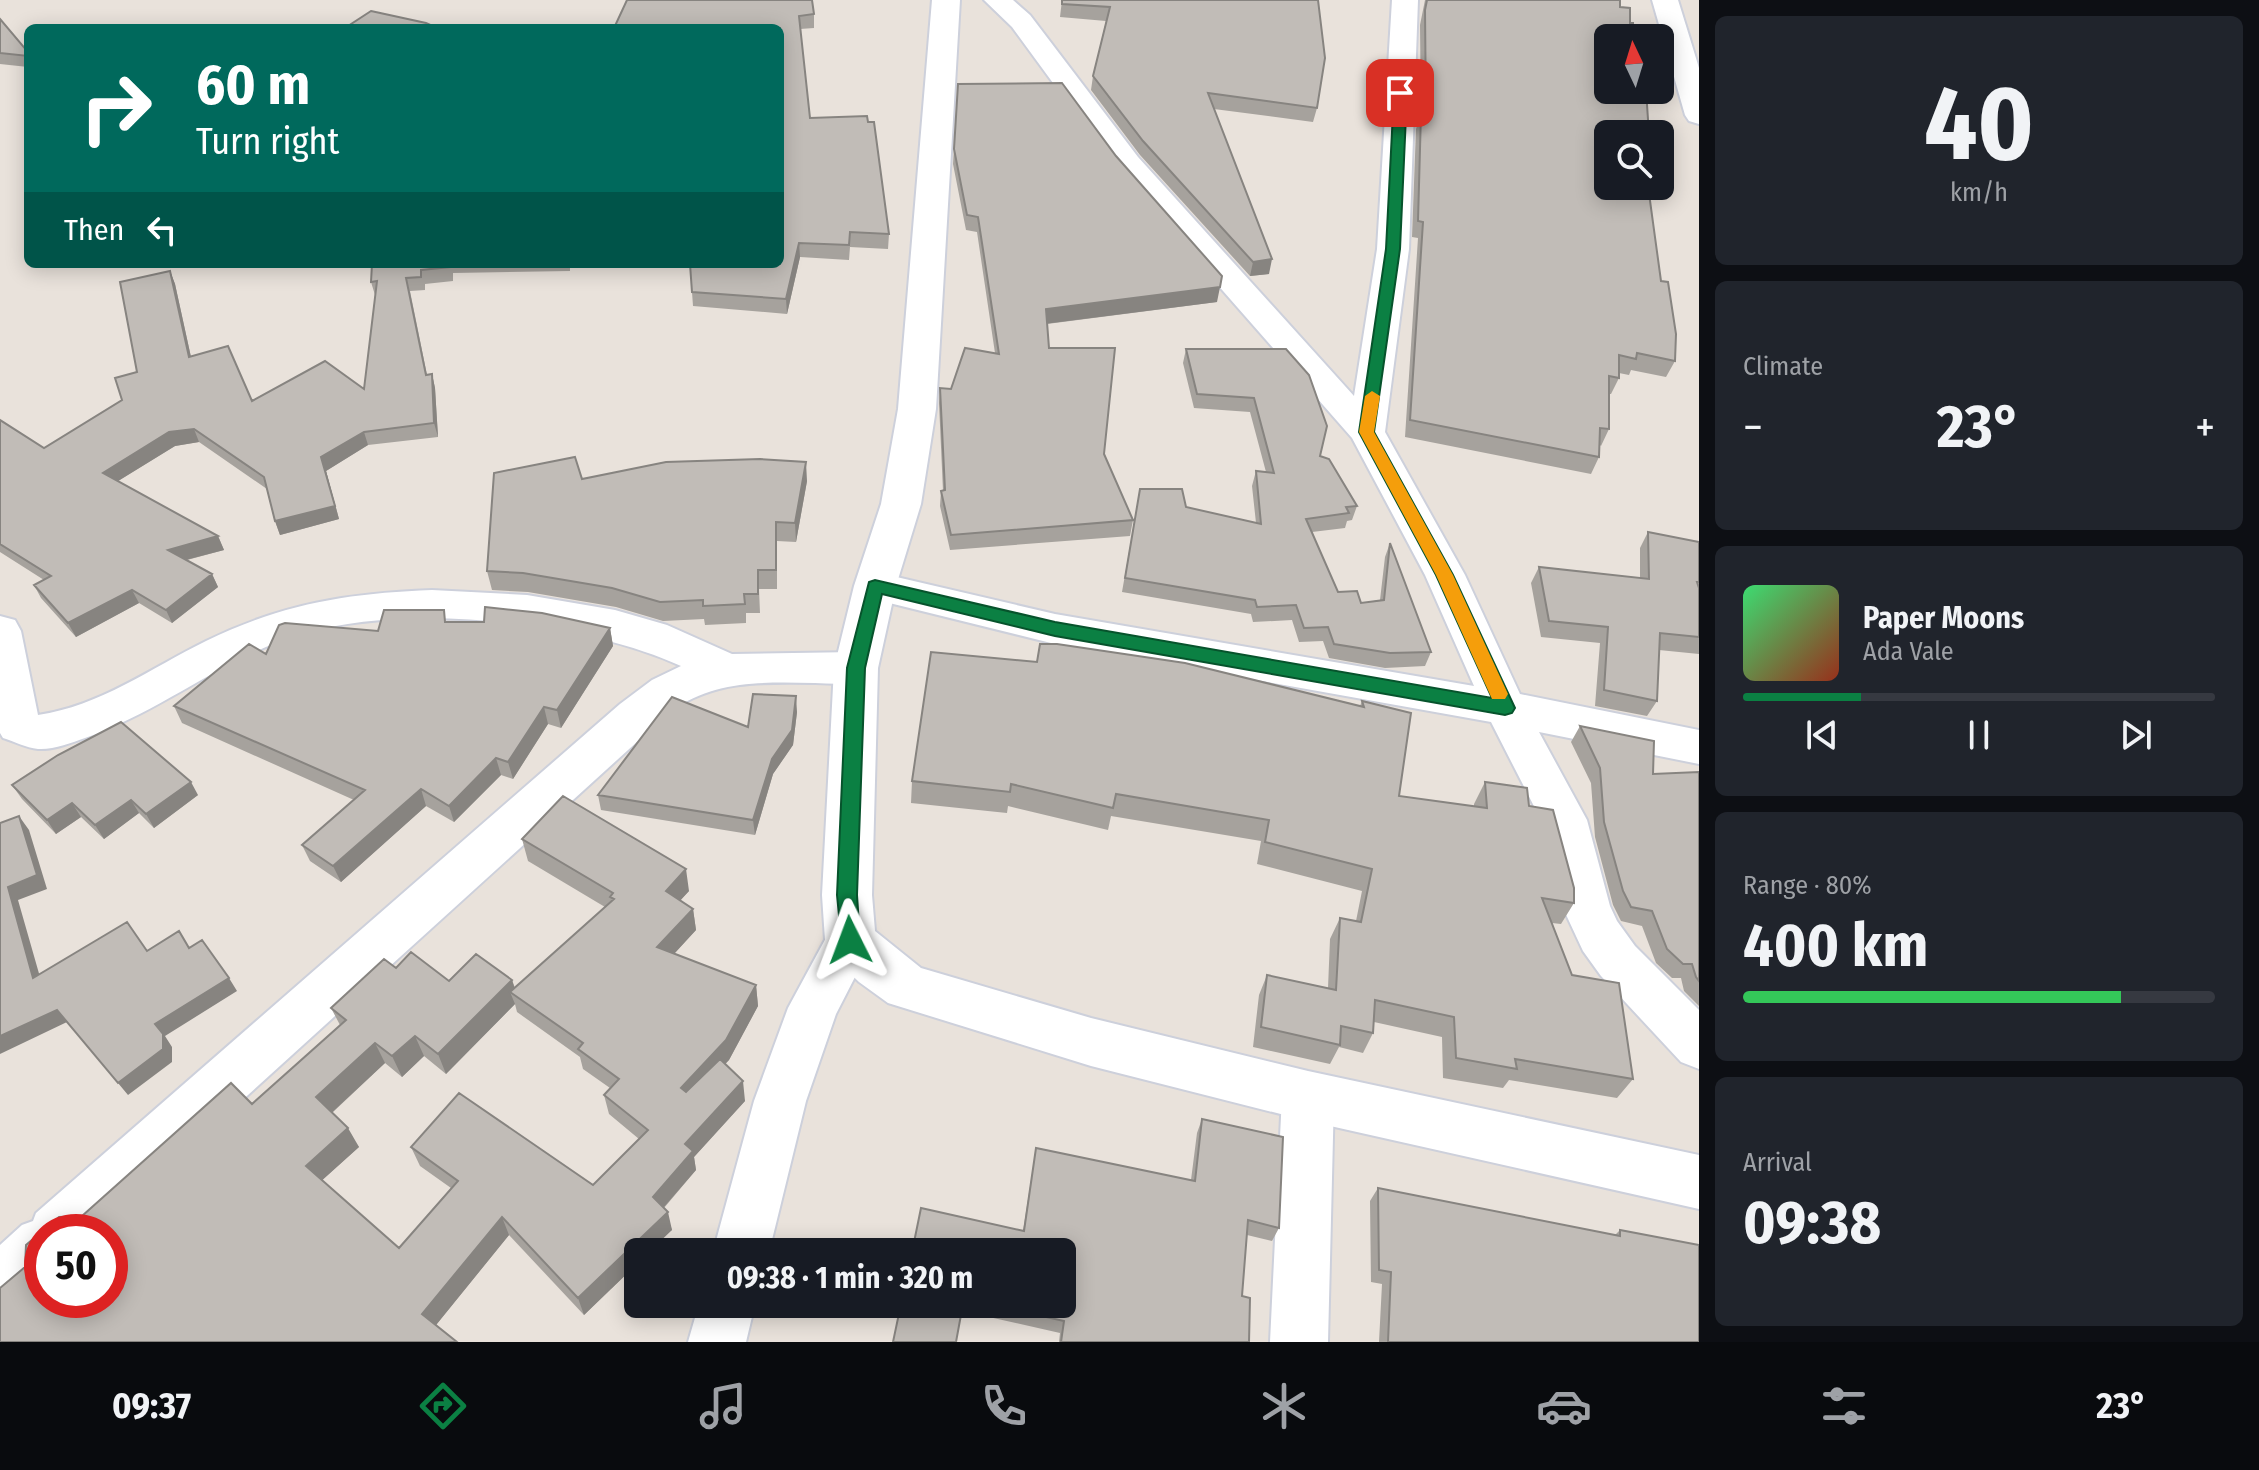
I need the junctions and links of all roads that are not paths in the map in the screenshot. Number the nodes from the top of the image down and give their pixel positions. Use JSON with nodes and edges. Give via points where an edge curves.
{"nodes":[{"id":1,"x":946,"y":0,"type":"edge"},
{"id":2,"x":997,"y":0,"type":"edge"},
{"id":3,"x":1405,"y":0,"type":"edge"},
{"id":4,"x":1665,"y":0,"type":"edge"},
{"id":5,"x":1699,"y":115,"type":"edge"},
{"id":6,"x":1367,"y":432,"type":"junction"},
{"id":7,"x":875,"y":586,"type":"junction"},
{"id":8,"x":0,"y":631,"type":"edge"},
{"id":9,"x":856,"y":668,"type":"junction"},
{"id":10,"x":730,"y":670,"type":"junction"},
{"id":11,"x":1505,"y":708,"type":"junction"},
{"id":12,"x":1699,"y":747,"type":"edge"},
{"id":13,"x":850,"y":940,"type":"junction"},
{"id":14,"x":1699,"y":1046,"type":"edge"},
{"id":15,"x":1308,"y":1096,"type":"junction"},
{"id":16,"x":1699,"y":1182,"type":"edge"},
{"id":17,"x":76,"y":1214,"type":"edge"},
{"id":18,"x":745,"y":1238,"type":"edge"},
{"id":19,"x":24,"y":1261,"type":"edge"},
{"id":20,"x":0,"y":1282,"type":"edge"},
{"id":21,"x":723,"y":1318,"type":"edge"},
{"id":22,"x":717,"y":1342,"type":"edge"},
{"id":23,"x":1299,"y":1342,"type":"edge"}],
"edges":[{"from":1,"to":7,"type":"main road","via":[[917,409],[901,504]]},
{"from":2,"to":6,"type":"street","via":[[1021,21],[1127,163]]},
{"from":3,"to":6,"type":"street","via":[[1393,249]]},
{"from":4,"to":5,"type":"street"},
{"from":6,"to":11,"type":"street","via":[[1445,575]]},
{"from":7,"to":9,"type":"main road"},
{"from":7,"to":11,"type":"street","via":[[1055,629]]},
{"from":8,"to":10,"type":"street","via":[[18,726],[26,732],[54,733],[81,725],[229,647],[303,618],[371,607],[562,614],[650,636]]},
{"from":9,"to":10,"type":"street"},
{"from":9,"to":13,"type":"main road"},
{"from":10,"to":17,"type":"street","via":[[679,685],[631,718]]},
{"from":11,"to":12,"type":"street"},
{"from":11,"to":14,"type":"street","via":[[1564,820],[1586,906],[1600,936]]},
{"from":13,"to":15,"type":"main road","via":[[906,987],[1091,1042]]},
{"from":13,"to":18,"type":"street","via":[[813,1008],[780,1101]]},
{"from":15,"to":16,"type":"main road"},
{"from":15,"to":23,"type":"street"},
{"from":19,"to":20,"type":"street"},
{"from":21,"to":22,"type":"street"}]}
